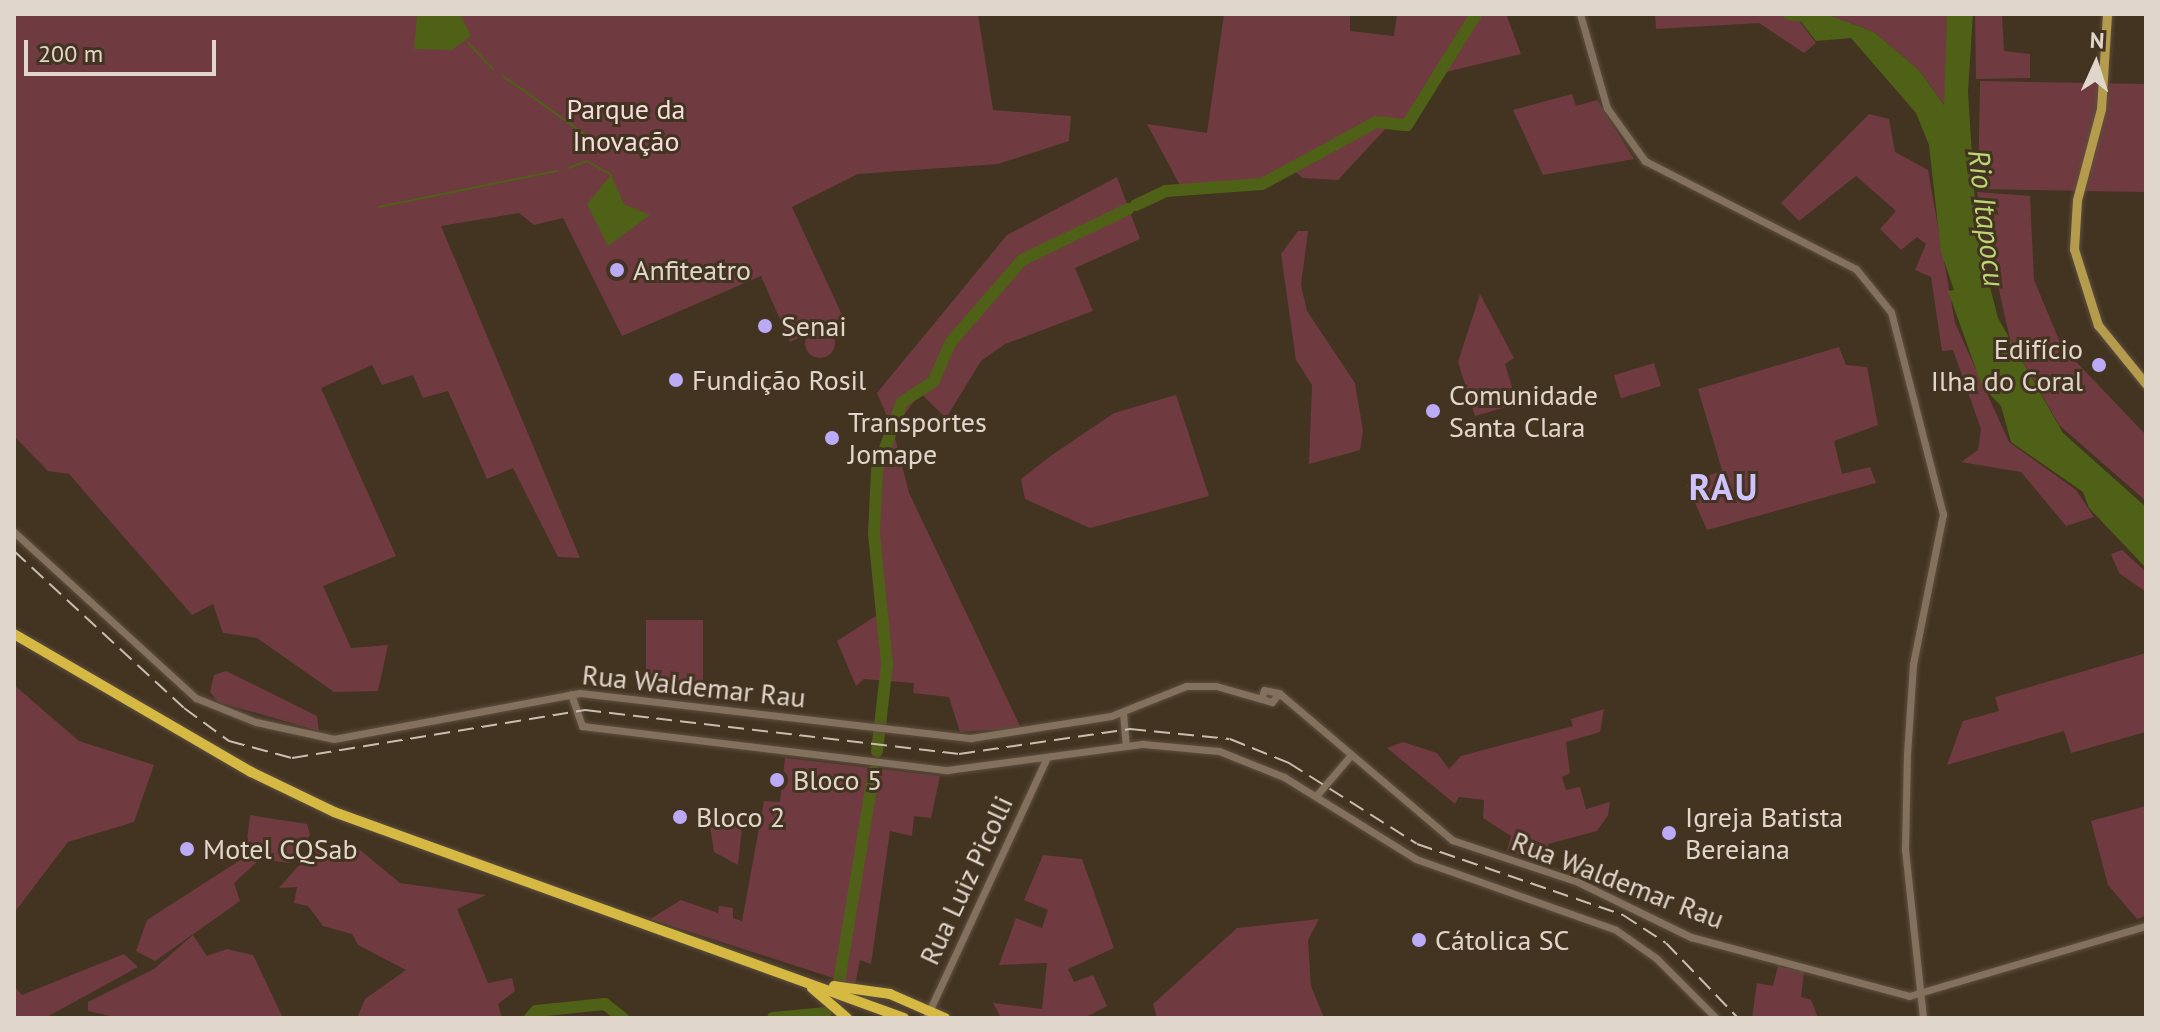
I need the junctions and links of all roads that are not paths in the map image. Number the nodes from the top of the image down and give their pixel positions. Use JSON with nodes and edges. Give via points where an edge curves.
{"nodes":[{"id":1,"x":1580,"y":14,"type":"edge"},
{"id":2,"x":2107,"y":14,"type":"edge"},
{"id":3,"x":2146,"y":384,"type":"edge"},
{"id":4,"x":14,"y":532,"type":"edge"},
{"id":5,"x":14,"y":634,"type":"edge"},
{"id":6,"x":1279,"y":693,"type":"junction"},
{"id":7,"x":571,"y":694,"type":"junction"},
{"id":8,"x":1261,"y":695,"type":"junction"},
{"id":9,"x":1272,"y":702,"type":"junction"},
{"id":10,"x":1298,"y":712,"type":"junction"},
{"id":11,"x":1123,"y":713,"type":"junction"},
{"id":12,"x":1126,"y":745,"type":"junction"},
{"id":13,"x":1350,"y":756,"type":"junction"},
{"id":14,"x":1046,"y":760,"type":"junction"},
{"id":15,"x":1316,"y":796,"type":"junction"},
{"id":16,"x":2146,"y":926,"type":"edge"},
{"id":17,"x":793,"y":977,"type":"junction"},
{"id":18,"x":1917,"y":995,"type":"junction"},
{"id":19,"x":928,"y":1014,"type":"edge"},
{"id":20,"x":847,"y":1018,"type":"edge"},
{"id":21,"x":904,"y":1018,"type":"edge"},
{"id":22,"x":945,"y":1018,"type":"edge"},
{"id":23,"x":1716,"y":1018,"type":"edge"},
{"id":24,"x":1923,"y":1018,"type":"edge"}],
"edges":[{"from":1,"to":18,"type":"street","via":[[1613,120],[1645,161],[1856,269],[1891,312],[1943,514],[1910,699],[1905,849]]},
{"from":2,"to":3,"type":"main road","via":[[2101,109],[2077,200],[2074,249],[2098,325]]},
{"from":4,"to":7,"type":"street","name":"Rua Waldemar Rau","via":[[185,690],[256,722],[348,739]]},
{"from":5,"to":17,"type":"highway","via":[[251,772],[334,812]]},
{"from":6,"to":8,"type":"street"},
{"from":6,"to":9,"type":"street"},
{"from":6,"to":10,"type":"street","name":"Rua Waldemar Rau"},
{"from":7,"to":11,"type":"street","name":"Rua Waldemar Rau","via":[[886,730],[1001,736]]},
{"from":7,"to":14,"type":"street","via":[[582,726],[947,770]]},
{"from":8,"to":9,"type":"street","name":"Rua Waldemar Rau"},
{"from":8,"to":11,"type":"street","name":"Rua Waldemar Rau","via":[[1180,687]]},
{"from":9,"to":10,"type":"street","name":"Rua Waldemar Rau"},
{"from":10,"to":13,"type":"street","name":"Rua Waldemar Rau"},
{"from":11,"to":12,"type":"street"},
{"from":12,"to":14,"type":"street"},
{"from":12,"to":15,"type":"street","via":[[1219,751]]},
{"from":13,"to":15,"type":"street"},
{"from":13,"to":18,"type":"street","name":"Rua Waldemar Rau","via":[[1461,844],[1578,882],[1691,937]]},
{"from":14,"to":19,"type":"street","name":"Rua Luiz Picolli"},
{"from":15,"to":23,"type":"street","via":[[1416,859],[1629,937]]},
{"from":16,"to":18,"type":"street"},
{"from":17,"to":19,"type":"highway","via":[[890,994]]},
{"from":17,"to":20,"type":"highway"},
{"from":17,"to":21,"type":"highway"},
{"from":18,"to":24,"type":"street"},
{"from":19,"to":22,"type":"highway"}]}
